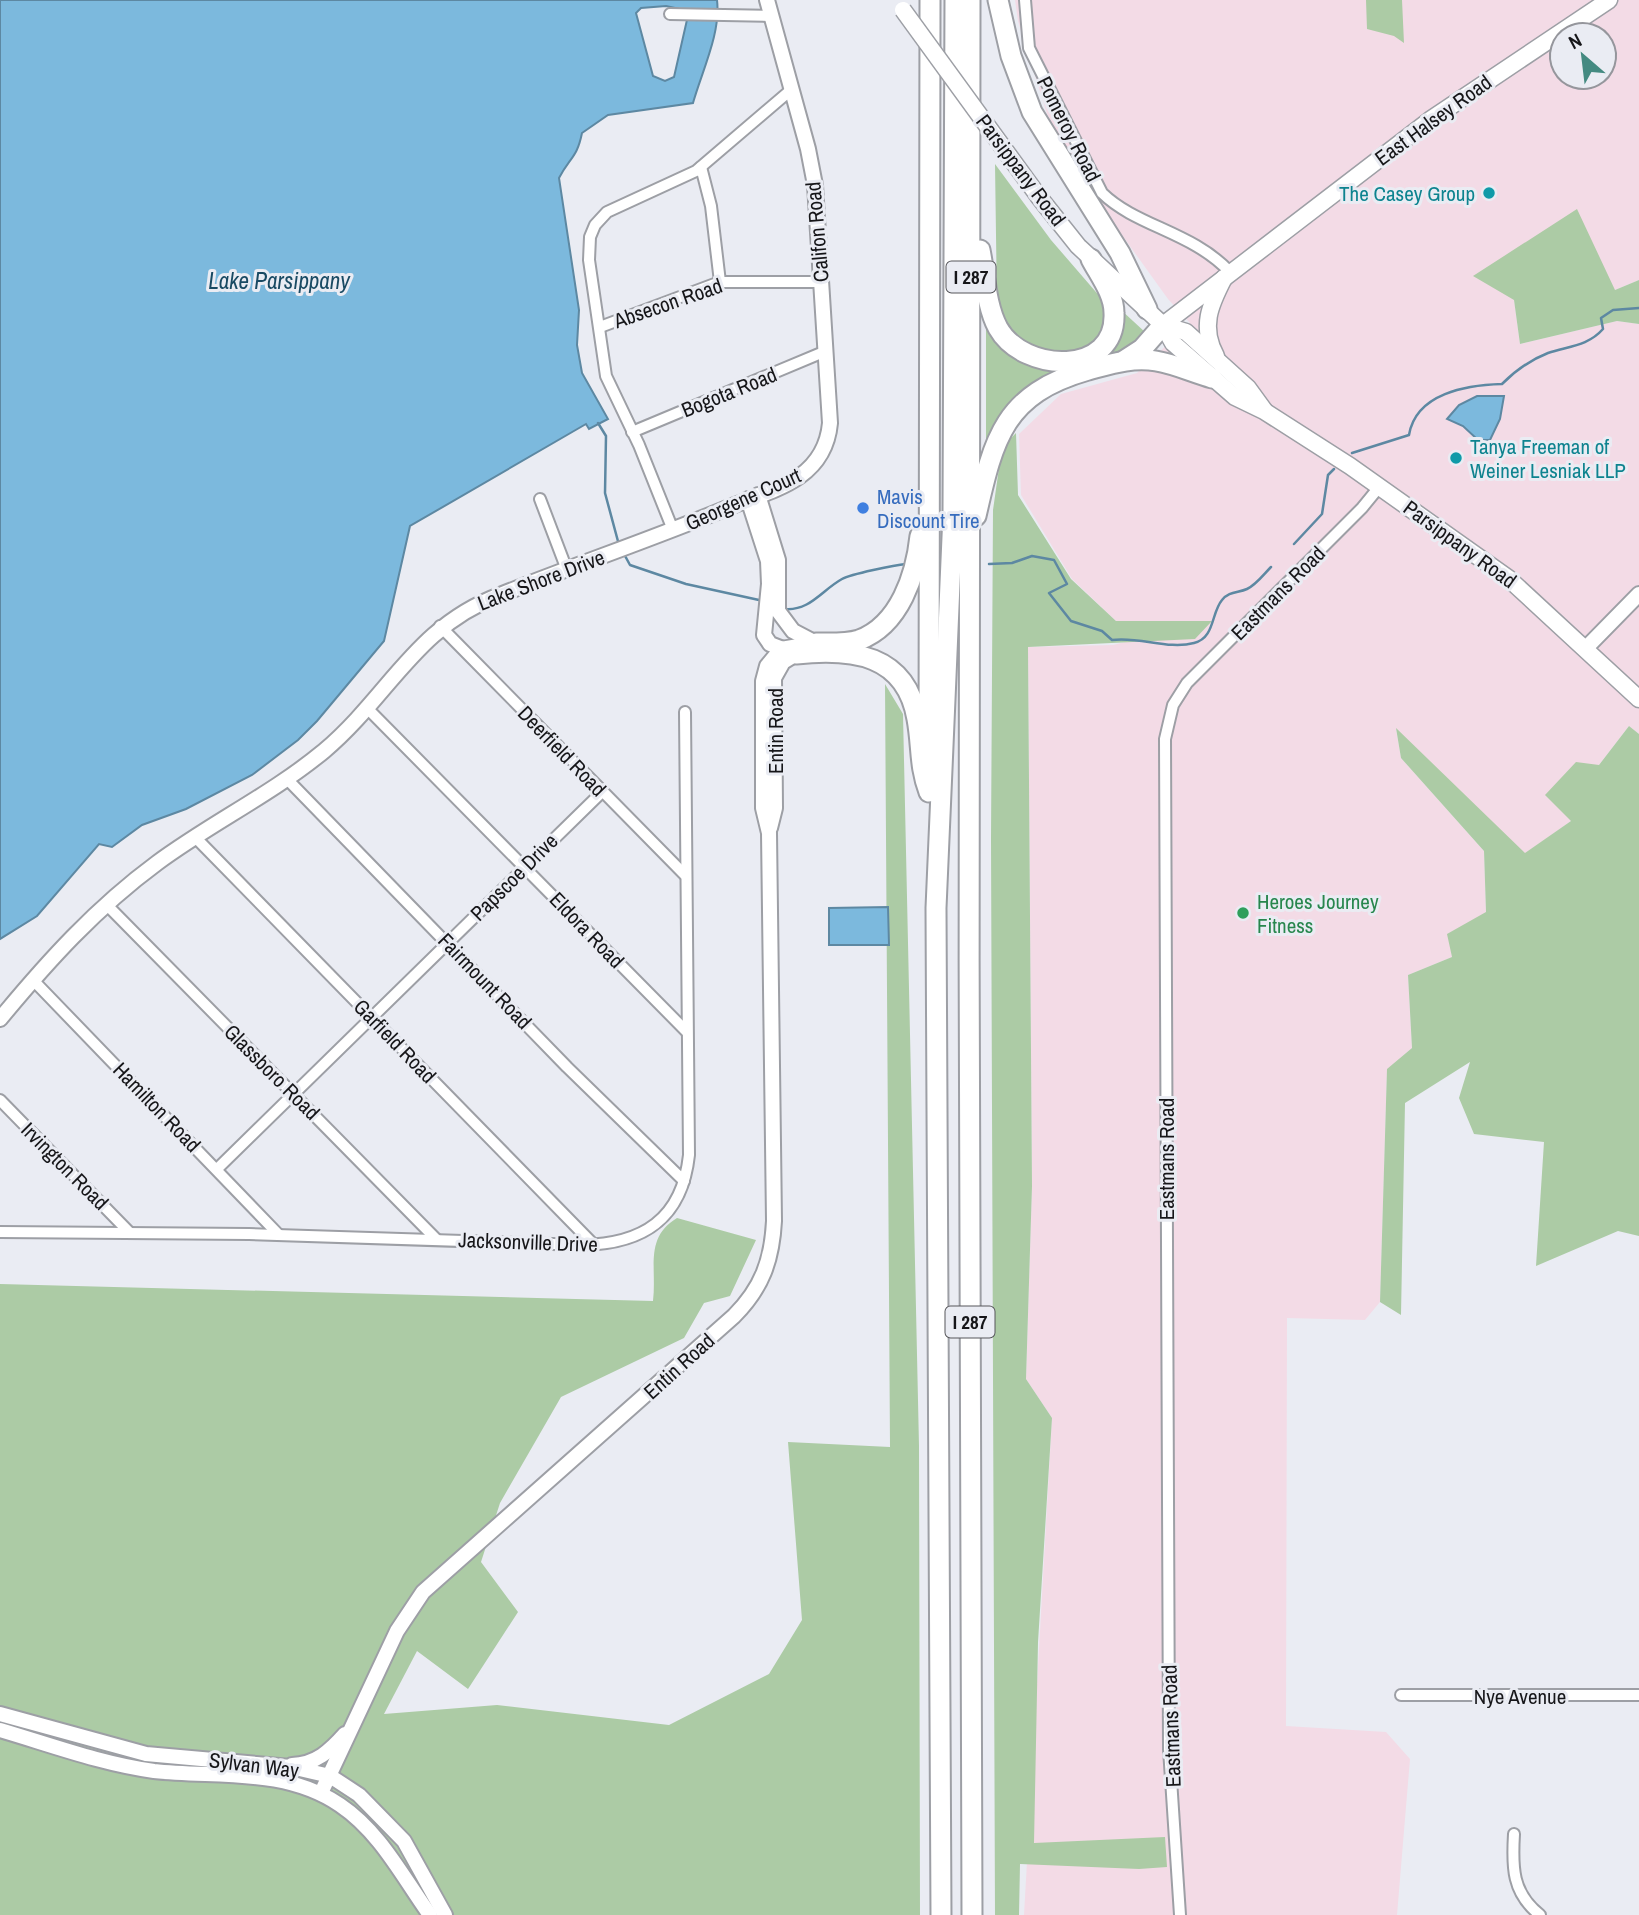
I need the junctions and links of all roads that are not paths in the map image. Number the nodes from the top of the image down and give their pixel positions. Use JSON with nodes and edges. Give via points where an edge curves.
{"nodes":[{"id":1,"x":767,"y":0,"type":"edge"},
{"id":2,"x":930,"y":0,"type":"edge"},
{"id":3,"x":955,"y":0,"type":"edge"},
{"id":4,"x":970,"y":0,"type":"edge"},
{"id":5,"x":998,"y":0,"type":"edge"},
{"id":6,"x":1025,"y":0,"type":"edge"},
{"id":7,"x":1609,"y":0,"type":"edge"},
{"id":8,"x":899,"y":5,"type":"edge"},
{"id":9,"x":670,"y":14,"type":"dead end"},
{"id":10,"x":772,"y":16,"type":"junction"},
{"id":11,"x":792,"y":89,"type":"junction"},
{"id":12,"x":701,"y":167,"type":"junction"},
{"id":13,"x":972,"y":212,"type":"junction"},
{"id":14,"x":1091,"y":259,"type":"junction"},
{"id":15,"x":1228,"y":273,"type":"junction"},
{"id":16,"x":720,"y":282,"type":"junction"},
{"id":17,"x":822,"y":282,"type":"junction"},
{"id":18,"x":1147,"y":309,"type":"junction"},
{"id":19,"x":1163,"y":325,"type":"junction"},
{"id":20,"x":600,"y":327,"type":"junction"},
{"id":21,"x":826,"y":351,"type":"junction"},
{"id":22,"x":1124,"y":360,"type":"junction"},
{"id":23,"x":1217,"y":371,"type":"junction"},
{"id":24,"x":632,"y":432,"type":"junction"},
{"id":25,"x":931,"y":448,"type":"junction"},
{"id":26,"x":812,"y":466,"type":"joint"},
{"id":27,"x":1380,"y":486,"type":"junction"},
{"id":28,"x":753,"y":497,"type":"junction"},
{"id":29,"x":540,"y":499,"type":"dead end"},
{"id":30,"x":673,"y":530,"type":"junction"},
{"id":31,"x":967,"y":554,"type":"junction"},
{"id":32,"x":568,"y":570,"type":"junction"},
{"id":33,"x":1639,"y":594,"type":"edge"},
{"id":34,"x":440,"y":626,"type":"junction"},
{"id":35,"x":816,"y":643,"type":"junction"},
{"id":36,"x":1586,"y":648,"type":"junction"},
{"id":37,"x":789,"y":652,"type":"junction"},
{"id":38,"x":1639,"y":699,"type":"edge"},
{"id":39,"x":368,"y":709,"type":"junction"},
{"id":40,"x":685,"y":712,"type":"dead end"},
{"id":41,"x":287,"y":779,"type":"junction"},
{"id":42,"x":602,"y":792,"type":"junction"},
{"id":43,"x":929,"y":792,"type":"junction"},
{"id":44,"x":196,"y":838,"type":"junction"},
{"id":45,"x":525,"y":867,"type":"junction"},
{"id":46,"x":685,"y":875,"type":"junction"},
{"id":47,"x":106,"y":904,"type":"junction"},
{"id":48,"x":936,"y":908,"type":"junction"},
{"id":49,"x":449,"y":942,"type":"junction"},
{"id":50,"x":33,"y":980,"type":"junction"},
{"id":51,"x":372,"y":1018,"type":"junction"},
{"id":52,"x":0,"y":1019,"type":"edge"},
{"id":53,"x":687,"y":1032,"type":"junction"},
{"id":54,"x":294,"y":1095,"type":"junction"},
{"id":55,"x":0,"y":1100,"type":"edge"},
{"id":56,"x":217,"y":1169,"type":"junction"},
{"id":57,"x":684,"y":1181,"type":"junction"},
{"id":58,"x":0,"y":1232,"type":"edge"},
{"id":59,"x":130,"y":1233,"type":"junction"},
{"id":60,"x":279,"y":1235,"type":"junction"},
{"id":61,"x":437,"y":1240,"type":"junction"},
{"id":62,"x":594,"y":1245,"type":"junction"},
{"id":63,"x":1401,"y":1695,"type":"dead end"},
{"id":64,"x":1639,"y":1695,"type":"edge"},
{"id":65,"x":0,"y":1714,"type":"edge"},
{"id":66,"x":355,"y":1722,"type":"junction"},
{"id":67,"x":0,"y":1730,"type":"edge"},
{"id":68,"x":281,"y":1766,"type":"junction"},
{"id":69,"x":330,"y":1776,"type":"junction"},
{"id":70,"x":321,"y":1793,"type":"junction"},
{"id":71,"x":1514,"y":1834,"type":"dead end"},
{"id":72,"x":430,"y":1915,"type":"edge"},
{"id":73,"x":445,"y":1915,"type":"edge"},
{"id":74,"x":941,"y":1915,"type":"edge"},
{"id":75,"x":972,"y":1915,"type":"edge"},
{"id":76,"x":1180,"y":1915,"type":"edge"},
{"id":77,"x":1540,"y":1915,"type":"edge"}],
"edges":[{"from":1,"to":10,"type":"street","name":"Califon Road"},
{"from":2,"to":25,"type":"highway","number":"I 287"},
{"from":3,"to":48,"type":"highway","via":[[953,514]]},
{"from":4,"to":13,"type":"highway","number":"I 287"},
{"from":5,"to":18,"type":"highway","via":[[1011,56],[1032,112],[1120,253]]},
{"from":6,"to":15,"type":"street","name":"Pomeroy Road","via":[[1029,48],[1102,192],[1117,205],[1200,245]]},
{"from":7,"to":15,"type":"main road","name":"East Halsey Road","via":[[1430,120]]},
{"from":8,"to":14,"type":"main road","name":"Parsippany Road","bridge":true,"via":[[1039,197]]},
{"from":9,"to":10,"type":"street"},
{"from":10,"to":11,"type":"street","name":"Califon Road"},
{"from":11,"to":12,"type":"street"},
{"from":11,"to":17,"type":"street","name":"Califon Road","via":[[815,185]]},
{"from":12,"to":16,"type":"street","via":[[711,206]]},
{"from":12,"to":20,"type":"street","via":[[621,203],[594,225],[589,260]]},
{"from":13,"to":14,"type":"highway","via":[[998,327],[1014,347],[1037,359],[1076,361],[1093,353],[1108,336],[1114,321],[1113,302]]},
{"from":13,"to":31,"type":"highway","number":"I 287"},
{"from":14,"to":18,"type":"main road","name":"Parsippany Road"},
{"from":15,"to":19,"type":"main road","name":"East Halsey Road"},
{"from":15,"to":23,"type":"main road","via":[[1212,301],[1206,326]]},
{"from":16,"to":17,"type":"street","name":"Absecon Road"},
{"from":16,"to":20,"type":"street","name":"Absecon Road"},
{"from":17,"to":21,"type":"street","name":"Califon Road"},
{"from":18,"to":19,"type":"main road","name":"Parsippany Road"},
{"from":19,"to":22,"type":"highway","via":[[1142,349]]},
{"from":19,"to":23,"type":"main road","name":"Parsippany Road","via":[[1173,343]]},
{"from":20,"to":24,"type":"street","via":[[606,376]]},
{"from":21,"to":24,"type":"street","name":"Bogota Road"},
{"from":21,"to":26,"type":"street","name":"Califon Road","via":[[829,431]]},
{"from":22,"to":23,"type":"highway"},
{"from":22,"to":31,"type":"highway","via":[[1051,383],[1020,405],[992,456]]},
{"from":23,"to":27,"type":"main road","name":"Parsippany Road","via":[[1235,397],[1265,411]]},
{"from":24,"to":30,"type":"street"},
{"from":25,"to":35,"type":"highway","via":[[918,554],[903,597],[866,637]]},
{"from":25,"to":43,"type":"highway","number":"I 287"},
{"from":26,"to":28,"type":"street","name":"Georgene Court","via":[[792,481]]},
{"from":27,"to":36,"type":"main road","name":"Parsippany Road","via":[[1508,578]]},
{"from":27,"to":76,"type":"street","name":"Eastmans Road","via":[[1187,683],[1173,705],[1165,738],[1169,1749]]},
{"from":28,"to":30,"type":"street","name":"Georgene Court"},
{"from":28,"to":35,"type":"street","via":[[778,560],[778,611],[793,631]]},
{"from":28,"to":37,"type":"street","via":[[768,561],[764,635],[770,644]]},
{"from":29,"to":32,"type":"street"},
{"from":30,"to":32,"type":"street","name":"Lake Shore Drive"},
{"from":31,"to":75,"type":"highway","number":"I 287"},
{"from":32,"to":34,"type":"street","name":"Lake Shore Drive","via":[[469,607]]},
{"from":33,"to":36,"type":"street"},
{"from":34,"to":39,"type":"street","name":"Lake Shore Drive"},
{"from":34,"to":42,"type":"street","name":"Deerfield Road"},
{"from":35,"to":37,"type":"street"},
{"from":36,"to":38,"type":"main road","name":"Parsippany Road"},
{"from":37,"to":43,"type":"highway","via":[[864,655],[901,679],[913,701],[920,769]]},
{"from":37,"to":66,"type":"street","name":"Entin Road","via":[[774,678],[775,807],[769,833],[774,1221],[761,1283],[734,1317],[423,1592],[397,1632]]},
{"from":39,"to":41,"type":"street","name":"Lake Shore Drive"},
{"from":39,"to":45,"type":"street","name":"Eldora Road"},
{"from":40,"to":46,"type":"street","name":"Jacksonville Drive"},
{"from":41,"to":44,"type":"street","name":"Lake Shore Drive"},
{"from":41,"to":49,"type":"street","name":"Fairmount Road"},
{"from":42,"to":45,"type":"street","name":"Papscoe Drive"},
{"from":42,"to":46,"type":"street","name":"Deerfield Road"},
{"from":43,"to":48,"type":"highway","number":"I 287","via":[[928,868]]},
{"from":44,"to":47,"type":"street","name":"Lake Shore Drive"},
{"from":44,"to":51,"type":"street","name":"Garfield Road"},
{"from":45,"to":49,"type":"street","name":"Papscoe Drive"},
{"from":45,"to":53,"type":"street","name":"Eldora Road"},
{"from":46,"to":53,"type":"street","name":"Jacksonville Drive"},
{"from":47,"to":50,"type":"street","name":"Lake Shore Drive"},
{"from":47,"to":54,"type":"street","name":"Glassboro Road"},
{"from":48,"to":74,"type":"highway","number":"I 287"},
{"from":49,"to":51,"type":"street","name":"Papscoe Drive"},
{"from":49,"to":57,"type":"street","name":"Fairmount Road","via":[[566,1067]]},
{"from":50,"to":52,"type":"street","name":"Lake Shore Drive"},
{"from":50,"to":56,"type":"street","name":"Hamilton Road"},
{"from":51,"to":54,"type":"street","name":"Papscoe Drive"},
{"from":51,"to":62,"type":"street","name":"Garfield Road"},
{"from":53,"to":57,"type":"street","name":"Jacksonville Drive"},
{"from":54,"to":56,"type":"street","name":"Papscoe Drive"},
{"from":54,"to":61,"type":"street","name":"Glassboro Road"},
{"from":55,"to":59,"type":"street","name":"Irvington Road"},
{"from":56,"to":60,"type":"street","name":"Hamilton Road"},
{"from":57,"to":62,"type":"street","name":"Jacksonville Drive","via":[[667,1212],[647,1231],[624,1242]]},
{"from":58,"to":59,"type":"street","name":"Jacksonville Drive"},
{"from":59,"to":60,"type":"street","name":"Jacksonville Drive"},
{"from":60,"to":61,"type":"street","name":"Jacksonville Drive"},
{"from":61,"to":62,"type":"street","name":"Jacksonville Drive"},
{"from":63,"to":64,"type":"street","name":"Nye Avenue"},
{"from":65,"to":68,"type":"street","name":"Sylvan Way","via":[[146,1754]]},
{"from":66,"to":68,"type":"street","via":[[328,1753],[310,1762]]},
{"from":66,"to":69,"type":"street","name":"Entin Road"},
{"from":67,"to":70,"type":"street","name":"Sylvan Way","via":[[127,1766],[268,1779],[301,1784]]},
{"from":68,"to":69,"type":"street","name":"Sylvan Way"},
{"from":69,"to":70,"type":"street","name":"Entin Road"},
{"from":69,"to":73,"type":"street","name":"Sylvan Way","via":[[368,1803],[404,1841]]},
{"from":70,"to":72,"type":"street","name":"Sylvan Way","via":[[374,1834]]},
{"from":71,"to":77,"type":"street","via":[[1515,1883],[1526,1904]]}]}
